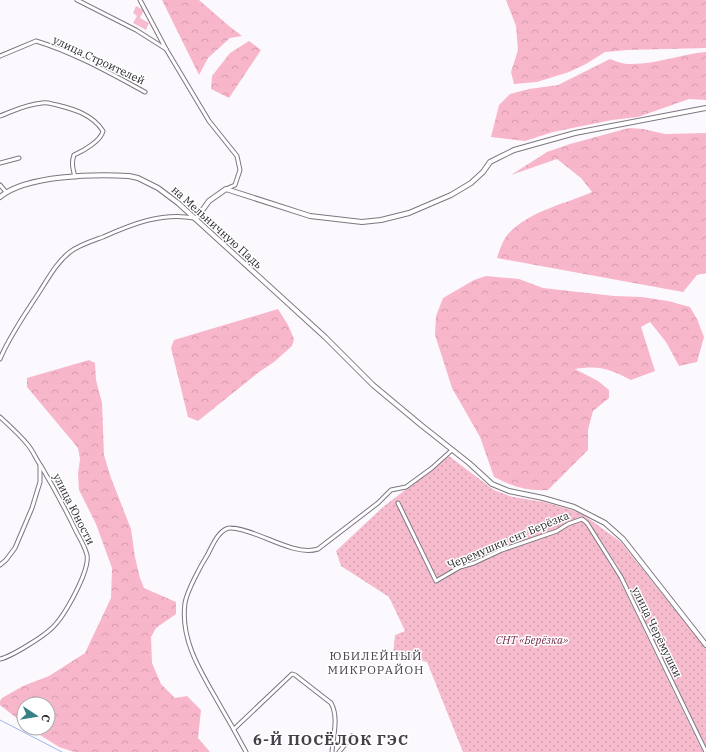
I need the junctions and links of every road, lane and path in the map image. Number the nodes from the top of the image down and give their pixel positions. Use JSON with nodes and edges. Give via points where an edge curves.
{"nodes":[{"id":1,"x":77,"y":0,"type":"edge"},
{"id":2,"x":140,"y":0,"type":"edge"},
{"id":3,"x":166,"y":49,"type":"junction"},
{"id":4,"x":0,"y":56,"type":"edge"},
{"id":5,"x":145,"y":92,"type":"dead end"},
{"id":6,"x":706,"y":108,"type":"edge"},
{"id":7,"x":0,"y":116,"type":"edge"},
{"id":8,"x":19,"y":158,"type":"dead end"},
{"id":9,"x":0,"y":163,"type":"edge"},
{"id":10,"x":75,"y":177,"type":"junction"},
{"id":11,"x":0,"y":185,"type":"edge"},
{"id":12,"x":226,"y":189,"type":"junction"},
{"id":13,"x":6,"y":192,"type":"junction"},
{"id":14,"x":0,"y":197,"type":"edge"},
{"id":15,"x":196,"y":219,"type":"junction"},
{"id":16,"x":0,"y":359,"type":"edge"},
{"id":17,"x":0,"y":417,"type":"edge"},
{"id":18,"x":452,"y":450,"type":"junction"},
{"id":19,"x":40,"y":465,"type":"junction"},
{"id":20,"x":398,"y":504,"type":"dead end"},
{"id":21,"x":587,"y":522,"type":"joint"},
{"id":22,"x":0,"y":565,"type":"edge"},
{"id":23,"x":706,"y":645,"type":"edge"},
{"id":24,"x":0,"y":659,"type":"edge"},
{"id":25,"x":234,"y":729,"type":"junction"},
{"id":26,"x":352,"y":736,"type":"dead end"},
{"id":27,"x":246,"y":752,"type":"edge"},
{"id":28,"x":332,"y":752,"type":"edge"},
{"id":29,"x":339,"y":752,"type":"edge"},
{"id":30,"x":706,"y":752,"type":"edge"}],
"edges":[{"from":1,"to":3,"type":"street","via":[[136,30]]},
{"from":2,"to":3,"type":"street"},
{"from":3,"to":12,"type":"street","via":[[209,121],[237,156],[240,170],[235,185]]},
{"from":4,"to":5,"type":"street","name":"улица Строителей","via":[[36,41],[104,70]]},
{"from":6,"to":12,"type":"street","via":[[575,133],[514,150],[490,162],[471,183],[451,195],[409,213],[382,220],[362,222],[310,216]]},
{"from":7,"to":10,"type":"street","via":[[44,102],[69,108],[97,124],[103,131],[102,135],[85,150],[74,155]]},
{"from":8,"to":9,"type":"street"},
{"from":10,"to":13,"type":"street","name":"на Мельничную Падь","via":[[32,183]]},
{"from":10,"to":15,"type":"street","name":"на Мельничную Падь","via":[[117,175],[138,178],[163,191]]},
{"from":11,"to":13,"type":"street"},
{"from":12,"to":15,"type":"street","via":[[209,201]]},
{"from":13,"to":14,"type":"street","name":"на Мельничную Падь"},
{"from":15,"to":16,"type":"street","via":[[170,216],[138,222],[70,252],[49,277]]},
{"from":15,"to":18,"type":"street","name":"на Мельничную Падь","via":[[383,393]]},
{"from":17,"to":19,"type":"street","name":"улица Юности","via":[[19,434]]},
{"from":18,"to":23,"type":"street","name":"на Мельничную Падь","via":[[496,486],[574,507],[605,524],[623,539]]},
{"from":18,"to":25,"type":"street","via":[[406,487],[391,490],[318,549],[300,550],[230,528],[220,533],[203,560],[187,597],[185,620],[193,657]]},
{"from":19,"to":22,"type":"street","via":[[40,482],[32,508],[15,548]]},
{"from":19,"to":24,"type":"street","name":"улица Юности","via":[[61,499],[84,548],[87,555],[86,566],[67,609],[52,628],[14,654]]},
{"from":20,"to":21,"type":"street","name":"Черемушки снт Берёзка","via":[[436,581],[460,567],[557,531],[568,524],[582,519]]},
{"from":21,"to":30,"type":"street","name":"улица Черёмушки","via":[[621,577]]},
{"from":25,"to":27,"type":"street"},
{"from":25,"to":28,"type":"street","via":[[292,674],[331,703],[335,718]]},
{"from":26,"to":29,"type":"street"}]}
